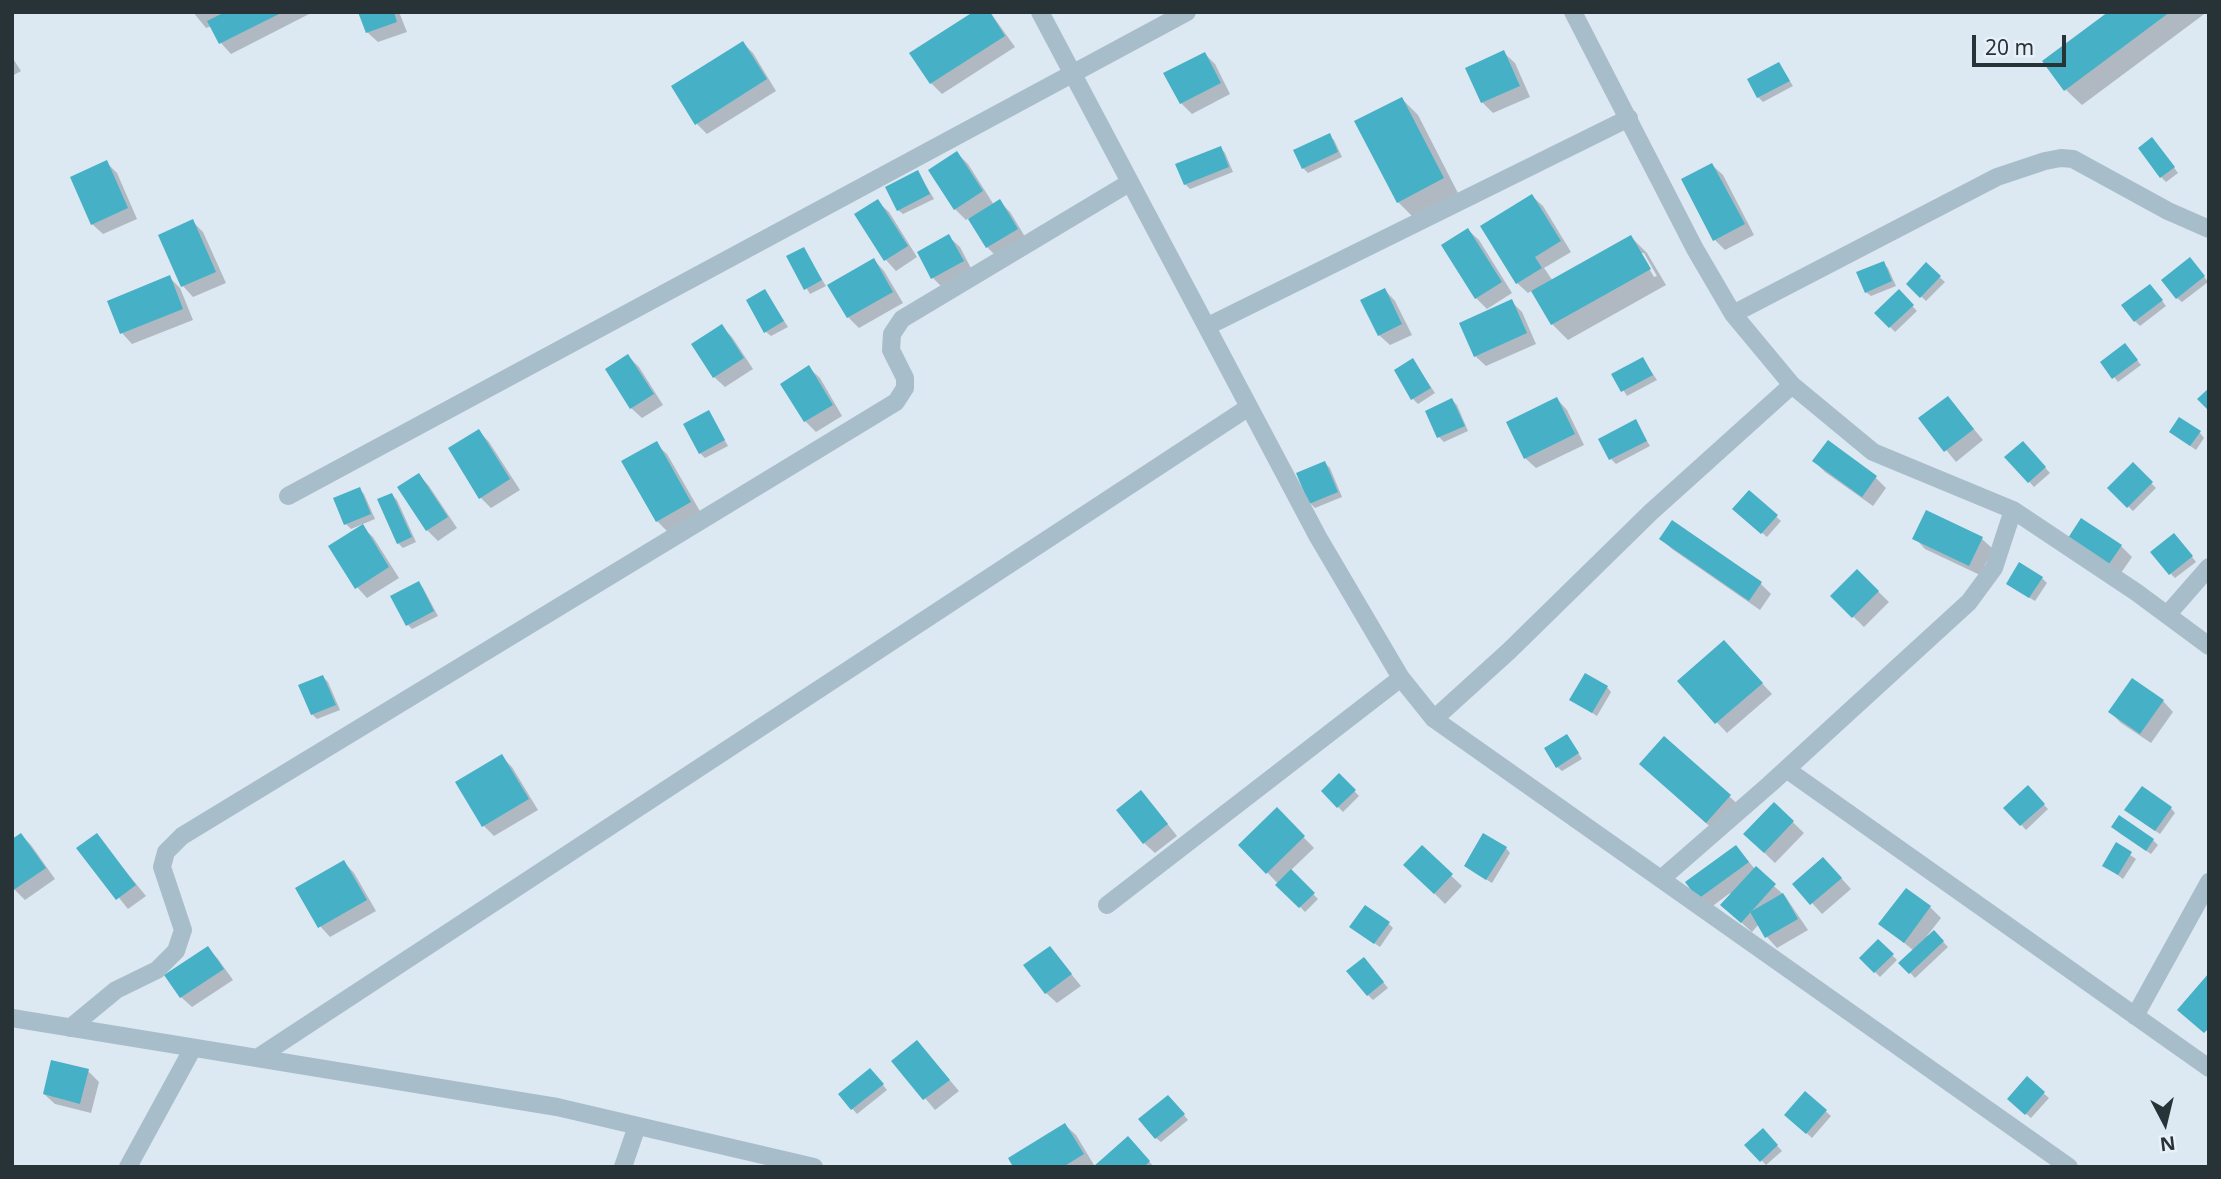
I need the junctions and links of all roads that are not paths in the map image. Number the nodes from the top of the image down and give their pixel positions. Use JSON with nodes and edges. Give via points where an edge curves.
{"nodes":[{"id":1,"x":1040,"y":12,"type":"edge"},
{"id":2,"x":1187,"y":12,"type":"edge"},
{"id":3,"x":1573,"y":12,"type":"edge"},
{"id":4,"x":1072,"y":74,"type":"junction"},
{"id":5,"x":1629,"y":118,"type":"junction"},
{"id":6,"x":1129,"y":183,"type":"junction"},
{"id":7,"x":2209,"y":229,"type":"edge"},
{"id":8,"x":1733,"y":314,"type":"junction"},
{"id":9,"x":1208,"y":326,"type":"junction"},
{"id":10,"x":1792,"y":386,"type":"junction"},
{"id":11,"x":1249,"y":407,"type":"junction"},
{"id":12,"x":288,"y":496,"type":"dead end"},
{"id":13,"x":2013,"y":510,"type":"junction"},
{"id":14,"x":2209,"y":566,"type":"edge"},
{"id":15,"x":2167,"y":615,"type":"junction"},
{"id":16,"x":2209,"y":646,"type":"edge"},
{"id":17,"x":1401,"y":678,"type":"junction"},
{"id":18,"x":1434,"y":719,"type":"junction"},
{"id":19,"x":1786,"y":769,"type":"junction"},
{"id":20,"x":1661,"y":879,"type":"junction"},
{"id":21,"x":2209,"y":882,"type":"edge"},
{"id":22,"x":1107,"y":905,"type":"dead end"},
{"id":23,"x":2135,"y":1016,"type":"junction"},
{"id":24,"x":12,"y":1018,"type":"edge"},
{"id":25,"x":69,"y":1028,"type":"junction"},
{"id":26,"x":193,"y":1048,"type":"junction"},
{"id":27,"x":257,"y":1058,"type":"junction"},
{"id":28,"x":2209,"y":1068,"type":"edge"},
{"id":29,"x":637,"y":1126,"type":"junction"},
{"id":30,"x":128,"y":1167,"type":"edge"},
{"id":31,"x":623,"y":1167,"type":"edge"},
{"id":32,"x":814,"y":1167,"type":"edge"},
{"id":33,"x":2068,"y":1167,"type":"edge"}],
"edges":[{"from":1,"to":4,"type":"street"},
{"from":2,"to":4,"type":"street"},
{"from":3,"to":5,"type":"street"},
{"from":4,"to":6,"type":"street"},
{"from":4,"to":12,"type":"street"},
{"from":5,"to":8,"type":"street"},
{"from":5,"to":9,"type":"street"},
{"from":6,"to":9,"type":"street"},
{"from":6,"to":25,"type":"street","via":[[902,319],[892,334],[891,349],[905,378],[905,388],[896,402],[183,836],[166,852],[162,867],[183,929],[176,951],[157,970],[116,990]]},
{"from":7,"to":8,"type":"street","via":[[2073,159],[2053,159],[1997,177]]},
{"from":8,"to":10,"type":"street"},
{"from":9,"to":11,"type":"street"},
{"from":10,"to":13,"type":"street","via":[[1874,452]]},
{"from":10,"to":18,"type":"street","via":[[1651,512]]},
{"from":11,"to":17,"type":"street"},
{"from":11,"to":27,"type":"street"},
{"from":13,"to":15,"type":"street"},
{"from":13,"to":19,"type":"street","via":[[1994,568],[1969,602]]},
{"from":14,"to":15,"type":"street"},
{"from":15,"to":16,"type":"street"},
{"from":17,"to":18,"type":"street"},
{"from":17,"to":22,"type":"street"},
{"from":18,"to":20,"type":"street"},
{"from":19,"to":20,"type":"street"},
{"from":19,"to":23,"type":"street"},
{"from":20,"to":33,"type":"street"},
{"from":21,"to":23,"type":"street"},
{"from":23,"to":28,"type":"street"},
{"from":24,"to":25,"type":"street"},
{"from":25,"to":26,"type":"street"},
{"from":26,"to":27,"type":"street"},
{"from":26,"to":30,"type":"street"},
{"from":27,"to":29,"type":"street","via":[[557,1107]]},
{"from":29,"to":31,"type":"street"},
{"from":29,"to":32,"type":"street"}]}
